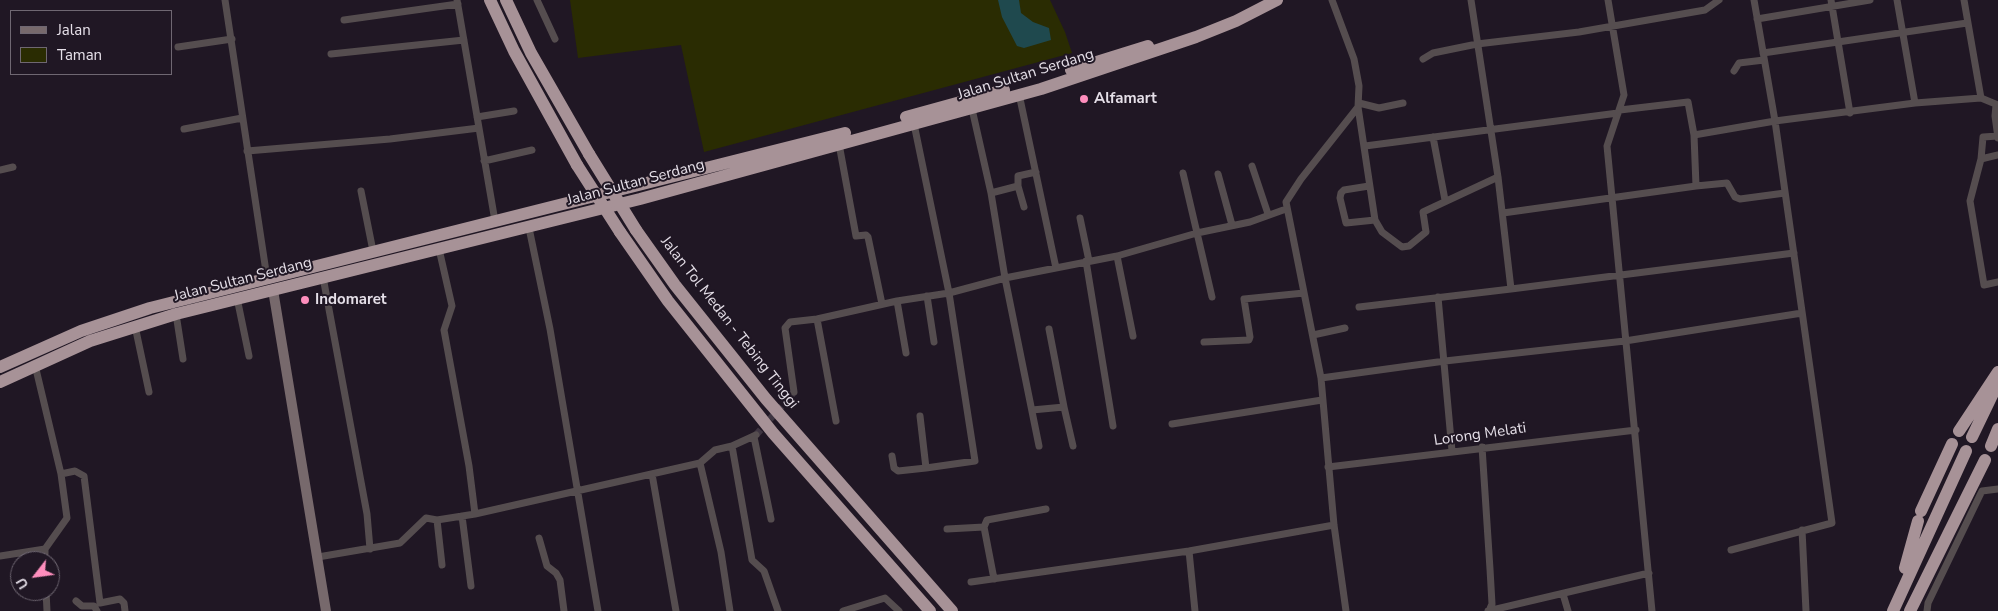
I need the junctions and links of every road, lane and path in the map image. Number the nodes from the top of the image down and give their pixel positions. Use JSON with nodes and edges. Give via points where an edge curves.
{"nodes":[{"id":1,"x":224,"y":0,"type":"edge"},
{"id":2,"x":490,"y":0,"type":"edge"},
{"id":3,"x":506,"y":0,"type":"edge"},
{"id":4,"x":536,"y":0,"type":"edge"},
{"id":5,"x":1261,"y":0,"type":"edge"},
{"id":6,"x":1277,"y":0,"type":"edge"},
{"id":7,"x":1332,"y":0,"type":"edge"},
{"id":8,"x":1471,"y":0,"type":"edge"},
{"id":9,"x":1608,"y":0,"type":"edge"},
{"id":10,"x":1719,"y":0,"type":"edge"},
{"id":11,"x":1754,"y":0,"type":"edge"},
{"id":12,"x":1870,"y":0,"type":"edge"},
{"id":13,"x":1897,"y":0,"type":"edge"},
{"id":14,"x":1964,"y":0,"type":"edge"},
{"id":15,"x":458,"y":2,"type":"edge"},
{"id":16,"x":1831,"y":3,"type":"edge"},
{"id":17,"x":1757,"y":19,"type":"junction"},
{"id":18,"x":344,"y":20,"type":"dead end"},
{"id":19,"x":1967,"y":22,"type":"junction"},
{"id":20,"x":1614,"y":26,"type":"junction"},
{"id":21,"x":1902,"y":32,"type":"junction"},
{"id":22,"x":555,"y":38,"type":"dead end"},
{"id":23,"x":232,"y":39,"type":"junction"},
{"id":24,"x":464,"y":40,"type":"junction"},
{"id":25,"x":1838,"y":42,"type":"junction"},
{"id":26,"x":1476,"y":44,"type":"junction"},
{"id":27,"x":178,"y":47,"type":"dead end"},
{"id":28,"x":332,"y":54,"type":"dead end"},
{"id":29,"x":1763,"y":57,"type":"junction"},
{"id":30,"x":1423,"y":59,"type":"dead end"},
{"id":31,"x":1734,"y":71,"type":"dead end"},
{"id":32,"x":1019,"y":94,"type":"junction"},
{"id":33,"x":1981,"y":98,"type":"junction"},
{"id":34,"x":1403,"y":103,"type":"dead end"},
{"id":35,"x":1915,"y":103,"type":"junction"},
{"id":36,"x":1359,"y":105,"type":"junction"},
{"id":37,"x":1997,"y":105,"type":"edge"},
{"id":38,"x":972,"y":109,"type":"junction"},
{"id":39,"x":514,"y":110,"type":"dead end"},
{"id":40,"x":1619,"y":112,"type":"junction"},
{"id":41,"x":1850,"y":113,"type":"junction"},
{"id":42,"x":477,"y":117,"type":"junction"},
{"id":43,"x":242,"y":118,"type":"junction"},
{"id":44,"x":1775,"y":121,"type":"junction"},
{"id":45,"x":914,"y":124,"type":"junction"},
{"id":46,"x":479,"y":128,"type":"junction"},
{"id":47,"x":184,"y":129,"type":"dead end"},
{"id":48,"x":1491,"y":129,"type":"junction"},
{"id":49,"x":1694,"y":135,"type":"junction"},
{"id":50,"x":1432,"y":137,"type":"junction"},
{"id":51,"x":1998,"y":137,"type":"edge"},
{"id":52,"x":839,"y":144,"type":"junction"},
{"id":53,"x":1365,"y":146,"type":"junction"},
{"id":54,"x":532,"y":150,"type":"dead end"},
{"id":55,"x":247,"y":151,"type":"junction"},
{"id":56,"x":1998,"y":155,"type":"edge"},
{"id":57,"x":1980,"y":159,"type":"junction"},
{"id":58,"x":484,"y":161,"type":"junction"},
{"id":59,"x":1252,"y":166,"type":"dead end"},
{"id":60,"x":13,"y":167,"type":"dead end"},
{"id":61,"x":0,"y":170,"type":"edge"},
{"id":62,"x":720,"y":171,"type":"junction"},
{"id":63,"x":1036,"y":172,"type":"junction"},
{"id":64,"x":1183,"y":173,"type":"dead end"},
{"id":65,"x":1218,"y":174,"type":"dead end"},
{"id":66,"x":1498,"y":177,"type":"junction"},
{"id":67,"x":1018,"y":186,"type":"junction"},
{"id":68,"x":1369,"y":186,"type":"junction"},
{"id":69,"x":1696,"y":186,"type":"junction"},
{"id":70,"x":361,"y":191,"type":"dead end"},
{"id":71,"x":991,"y":192,"type":"junction"},
{"id":72,"x":1785,"y":192,"type":"junction"},
{"id":73,"x":1612,"y":196,"type":"junction"},
{"id":74,"x":1446,"y":200,"type":"junction"},
{"id":75,"x":1024,"y":208,"type":"dead end"},
{"id":76,"x":1286,"y":209,"type":"junction"},
{"id":77,"x":1503,"y":213,"type":"junction"},
{"id":78,"x":1268,"y":214,"type":"junction"},
{"id":79,"x":1080,"y":218,"type":"dead end"},
{"id":80,"x":1375,"y":220,"type":"junction"},
{"id":81,"x":495,"y":221,"type":"junction"},
{"id":82,"x":1232,"y":225,"type":"junction"},
{"id":83,"x":529,"y":228,"type":"junction"},
{"id":84,"x":1197,"y":233,"type":"junction"},
{"id":85,"x":439,"y":249,"type":"junction"},
{"id":86,"x":373,"y":251,"type":"junction"},
{"id":87,"x":1794,"y":253,"type":"junction"},
{"id":88,"x":1117,"y":256,"type":"junction"},
{"id":89,"x":1088,"y":261,"type":"junction"},
{"id":90,"x":1056,"y":268,"type":"junction"},
{"id":91,"x":324,"y":276,"type":"junction"},
{"id":92,"x":1619,"y":276,"type":"junction"},
{"id":93,"x":1005,"y":278,"type":"junction"},
{"id":94,"x":1998,"y":282,"type":"edge"},
{"id":95,"x":270,"y":284,"type":"junction"},
{"id":96,"x":1512,"y":289,"type":"junction"},
{"id":97,"x":1304,"y":292,"type":"junction"},
{"id":98,"x":948,"y":293,"type":"junction"},
{"id":99,"x":927,"y":296,"type":"junction"},
{"id":100,"x":1212,"y":297,"type":"dead end"},
{"id":101,"x":1438,"y":297,"type":"junction"},
{"id":102,"x":237,"y":298,"type":"junction"},
{"id":103,"x":897,"y":301,"type":"junction"},
{"id":104,"x":882,"y":304,"type":"junction"},
{"id":105,"x":1359,"y":307,"type":"dead end"},
{"id":106,"x":1802,"y":313,"type":"junction"},
{"id":107,"x":176,"y":314,"type":"junction"},
{"id":108,"x":816,"y":319,"type":"junction"},
{"id":109,"x":135,"y":325,"type":"junction"},
{"id":110,"x":1345,"y":328,"type":"dead end"},
{"id":111,"x":1049,"y":329,"type":"dead end"},
{"id":112,"x":1313,"y":335,"type":"junction"},
{"id":113,"x":1133,"y":336,"type":"dead end"},
{"id":114,"x":1625,"y":340,"type":"junction"},
{"id":115,"x":934,"y":342,"type":"dead end"},
{"id":116,"x":1204,"y":342,"type":"dead end"},
{"id":117,"x":906,"y":354,"type":"dead end"},
{"id":118,"x":249,"y":356,"type":"dead end"},
{"id":119,"x":183,"y":359,"type":"dead end"},
{"id":120,"x":1445,"y":361,"type":"junction"},
{"id":121,"x":35,"y":365,"type":"junction"},
{"id":122,"x":0,"y":367,"type":"edge"},
{"id":123,"x":1998,"y":372,"type":"edge"},
{"id":124,"x":1321,"y":378,"type":"junction"},
{"id":125,"x":0,"y":382,"type":"edge"},
{"id":126,"x":1998,"y":383,"type":"edge"},
{"id":127,"x":149,"y":392,"type":"dead end"},
{"id":128,"x":794,"y":392,"type":"dead end"},
{"id":129,"x":1322,"y":400,"type":"junction"},
{"id":130,"x":1064,"y":408,"type":"junction"},
{"id":131,"x":1032,"y":410,"type":"junction"},
{"id":132,"x":920,"y":416,"type":"dead end"},
{"id":133,"x":836,"y":420,"type":"dead end"},
{"id":134,"x":1172,"y":424,"type":"dead end"},
{"id":135,"x":1113,"y":426,"type":"dead end"},
{"id":136,"x":1998,"y":429,"type":"edge"},
{"id":137,"x":1636,"y":430,"type":"junction"},
{"id":138,"x":1959,"y":431,"type":"dead end"},
{"id":139,"x":1972,"y":437,"type":"dead end"},
{"id":140,"x":1952,"y":444,"type":"dead end"},
{"id":141,"x":732,"y":446,"type":"junction"},
{"id":142,"x":1039,"y":446,"type":"dead end"},
{"id":143,"x":1073,"y":446,"type":"dead end"},
{"id":144,"x":1991,"y":446,"type":"dead end"},
{"id":145,"x":1482,"y":447,"type":"junction"},
{"id":146,"x":1452,"y":451,"type":"junction"},
{"id":147,"x":1966,"y":451,"type":"dead end"},
{"id":148,"x":892,"y":456,"type":"dead end"},
{"id":149,"x":1985,"y":460,"type":"dead end"},
{"id":150,"x":700,"y":463,"type":"junction"},
{"id":151,"x":1328,"y":467,"type":"junction"},
{"id":152,"x":926,"y":468,"type":"junction"},
{"id":153,"x":61,"y":474,"type":"junction"},
{"id":154,"x":652,"y":474,"type":"junction"},
{"id":155,"x":1998,"y":489,"type":"edge"},
{"id":156,"x":576,"y":490,"type":"junction"},
{"id":157,"x":1046,"y":509,"type":"dead end"},
{"id":158,"x":475,"y":514,"type":"junction"},
{"id":159,"x":462,"y":516,"type":"junction"},
{"id":160,"x":771,"y":519,"type":"dead end"},
{"id":161,"x":437,"y":520,"type":"junction"},
{"id":162,"x":1334,"y":525,"type":"junction"},
{"id":163,"x":984,"y":528,"type":"junction"},
{"id":164,"x":946,"y":529,"type":"dead end"},
{"id":165,"x":1802,"y":530,"type":"junction"},
{"id":166,"x":539,"y":538,"type":"dead end"},
{"id":167,"x":45,"y":549,"type":"joint"},
{"id":168,"x":370,"y":549,"type":"junction"},
{"id":169,"x":1189,"y":550,"type":"junction"},
{"id":170,"x":1731,"y":550,"type":"dead end"},
{"id":171,"x":0,"y":556,"type":"edge"},
{"id":172,"x":318,"y":557,"type":"junction"},
{"id":173,"x":442,"y":565,"type":"dead end"},
{"id":174,"x":1649,"y":573,"type":"junction"},
{"id":175,"x":994,"y":579,"type":"junction"},
{"id":176,"x":971,"y":582,"type":"dead end"},
{"id":177,"x":471,"y":586,"type":"dead end"},
{"id":178,"x":1563,"y":594,"type":"junction"},
{"id":179,"x":76,"y":601,"type":"dead end"},
{"id":180,"x":97,"y":607,"type":"edge"},
{"id":181,"x":125,"y":611,"type":"edge"},
{"id":182,"x":326,"y":611,"type":"edge"},
{"id":183,"x":564,"y":611,"type":"edge"},
{"id":184,"x":598,"y":611,"type":"edge"},
{"id":185,"x":676,"y":611,"type":"edge"},
{"id":186,"x":730,"y":611,"type":"edge"},
{"id":187,"x":778,"y":611,"type":"edge"},
{"id":188,"x":843,"y":611,"type":"edge"},
{"id":189,"x":899,"y":611,"type":"edge"},
{"id":190,"x":930,"y":611,"type":"edge"},
{"id":191,"x":952,"y":611,"type":"edge"},
{"id":192,"x":1195,"y":611,"type":"edge"},
{"id":193,"x":1346,"y":611,"type":"edge"},
{"id":194,"x":1489,"y":611,"type":"edge"},
{"id":195,"x":1568,"y":611,"type":"edge"},
{"id":196,"x":1652,"y":611,"type":"edge"},
{"id":197,"x":1806,"y":611,"type":"edge"},
{"id":198,"x":1893,"y":611,"type":"edge"},
{"id":199,"x":1910,"y":611,"type":"edge"},
{"id":200,"x":1927,"y":611,"type":"edge"}],
"edges":[{"from":1,"to":23,"type":"street"},
{"from":2,"to":190,"type":"highway","name":"Jalan Tol Medan - Tebing Tinggi","bridge":true,"via":[[514,51],[577,165],[668,301],[773,432]]},
{"from":3,"to":191,"type":"highway","name":"Jalan Tol Medan - Tebing Tinggi","bridge":true,"via":[[531,53],[589,154],[675,285],[766,399]]},
{"from":4,"to":22,"type":"street"},
{"from":5,"to":62,"type":"highway","name":"Jalan Sultan Serdang","via":[[1170,39],[1036,81]]},
{"from":6,"to":32,"type":"highway","name":"Jalan Sultan Serdang","via":[[1196,37]]},
{"from":7,"to":36,"type":"street","via":[[1354,59]]},
{"from":8,"to":26,"type":"street"},
{"from":9,"to":20,"type":"street"},
{"from":10,"to":20,"type":"street","via":[[1705,10]]},
{"from":11,"to":17,"type":"street"},
{"from":12,"to":16,"type":"street"},
{"from":13,"to":21,"type":"street"},
{"from":14,"to":19,"type":"street"},
{"from":15,"to":18,"type":"street"},
{"from":15,"to":24,"type":"street"},
{"from":16,"to":17,"type":"street"},
{"from":16,"to":25,"type":"street"},
{"from":17,"to":29,"type":"street"},
{"from":19,"to":21,"type":"street"},
{"from":19,"to":33,"type":"street"},
{"from":20,"to":26,"type":"street"},
{"from":20,"to":40,"type":"street","via":[[1624,84]]},
{"from":21,"to":25,"type":"street"},
{"from":21,"to":35,"type":"street"},
{"from":23,"to":27,"type":"street"},
{"from":23,"to":43,"type":"street"},
{"from":24,"to":28,"type":"street"},
{"from":24,"to":42,"type":"street"},
{"from":25,"to":29,"type":"street"},
{"from":25,"to":41,"type":"street"},
{"from":26,"to":30,"type":"street","via":[[1433,53]]},
{"from":26,"to":48,"type":"street"},
{"from":29,"to":31,"type":"street","via":[[1739,63]]},
{"from":29,"to":44,"type":"street"},
{"from":32,"to":38,"type":"highway","name":"Jalan Sultan Serdang"},
{"from":32,"to":63,"type":"street"},
{"from":33,"to":35,"type":"street"},
{"from":33,"to":37,"type":"street"},
{"from":34,"to":36,"type":"street","via":[[1379,108]]},
{"from":35,"to":41,"type":"street"},
{"from":36,"to":53,"type":"street"},
{"from":36,"to":76,"type":"street","via":[[1291,192]]},
{"from":37,"to":51,"type":"street"},
{"from":38,"to":45,"type":"highway","name":"Jalan Sultan Serdang"},
{"from":38,"to":71,"type":"street"},
{"from":39,"to":42,"type":"street"},
{"from":40,"to":48,"type":"street"},
{"from":40,"to":49,"type":"street","via":[[1686,101]]},
{"from":40,"to":73,"type":"street","via":[[1607,146]]},
{"from":41,"to":44,"type":"street"},
{"from":42,"to":46,"type":"street"},
{"from":43,"to":47,"type":"street"},
{"from":43,"to":55,"type":"street"},
{"from":44,"to":49,"type":"street"},
{"from":44,"to":72,"type":"street"},
{"from":45,"to":52,"type":"highway","name":"Jalan Sultan Serdang"},
{"from":45,"to":98,"type":"street"},
{"from":46,"to":55,"type":"street"},
{"from":46,"to":58,"type":"street"},
{"from":48,"to":50,"type":"street"},
{"from":48,"to":66,"type":"street"},
{"from":49,"to":69,"type":"street"},
{"from":50,"to":53,"type":"street"},
{"from":50,"to":74,"type":"street"},
{"from":51,"to":57,"type":"street","via":[[1983,137]]},
{"from":52,"to":62,"type":"highway","name":"Jalan Sultan Serdang"},
{"from":52,"to":104,"type":"street","via":[[856,236],[868,237]]},
{"from":53,"to":68,"type":"street"},
{"from":54,"to":58,"type":"street"},
{"from":55,"to":95,"type":"street"},
{"from":56,"to":57,"type":"street"},
{"from":57,"to":94,"type":"street","via":[[1970,201],[1984,285]]},
{"from":58,"to":81,"type":"street"},
{"from":59,"to":78,"type":"street"},
{"from":60,"to":61,"type":"street"},
{"from":62,"to":81,"type":"highway","name":"Jalan Sultan Serdang"},
{"from":62,"to":83,"type":"highway","name":"Jalan Sultan Serdang"},
{"from":63,"to":67,"type":"street","via":[[1018,176]]},
{"from":63,"to":90,"type":"street"},
{"from":64,"to":84,"type":"street"},
{"from":65,"to":82,"type":"street"},
{"from":66,"to":74,"type":"street"},
{"from":66,"to":77,"type":"street"},
{"from":67,"to":71,"type":"street"},
{"from":67,"to":75,"type":"street"},
{"from":68,"to":80,"type":"street"},
{"from":68,"to":80,"type":"street","via":[[1344,190],[1340,198],[1346,223]]},
{"from":69,"to":72,"type":"street","via":[[1727,182],[1735,197],[1740,199]]},
{"from":69,"to":73,"type":"street"},
{"from":70,"to":86,"type":"street"},
{"from":71,"to":93,"type":"street"},
{"from":72,"to":87,"type":"street"},
{"from":73,"to":77,"type":"street"},
{"from":73,"to":92,"type":"street"},
{"from":74,"to":80,"type":"street","via":[[1423,212],[1426,232],[1406,247],[1389,238]]},
{"from":76,"to":78,"type":"street"},
{"from":76,"to":97,"type":"street"},
{"from":77,"to":96,"type":"street"},
{"from":78,"to":82,"type":"street"},
{"from":79,"to":89,"type":"street"},
{"from":81,"to":86,"type":"highway","name":"Jalan Sultan Serdang"},
{"from":82,"to":84,"type":"street"},
{"from":83,"to":85,"type":"highway","name":"Jalan Sultan Serdang"},
{"from":83,"to":156,"type":"street","via":[[550,329]]},
{"from":84,"to":88,"type":"street"},
{"from":84,"to":100,"type":"street"},
{"from":85,"to":91,"type":"highway","name":"Jalan Sultan Serdang"},
{"from":85,"to":158,"type":"street","via":[[452,306],[444,330],[470,466]]},
{"from":86,"to":95,"type":"highway","name":"Jalan Sultan Serdang"},
{"from":87,"to":92,"type":"street"},
{"from":87,"to":106,"type":"street"},
{"from":88,"to":89,"type":"street"},
{"from":88,"to":113,"type":"street"},
{"from":89,"to":90,"type":"street"},
{"from":89,"to":135,"type":"street"},
{"from":90,"to":93,"type":"street"},
{"from":91,"to":95,"type":"highway","name":"Jalan Sultan Serdang"},
{"from":91,"to":168,"type":"street","via":[[367,514]]},
{"from":92,"to":96,"type":"street"},
{"from":92,"to":114,"type":"street"},
{"from":93,"to":98,"type":"street"},
{"from":93,"to":131,"type":"street"},
{"from":95,"to":102,"type":"highway","name":"Jalan Sultan Serdang"},
{"from":95,"to":122,"type":"highway","name":"Jalan Sultan Serdang","via":[[124,316]]},
{"from":95,"to":172,"type":"street"},
{"from":96,"to":101,"type":"street"},
{"from":97,"to":112,"type":"street"},
{"from":97,"to":116,"type":"street","via":[[1244,299],[1249,340]]},
{"from":98,"to":99,"type":"street"},
{"from":98,"to":152,"type":"street","via":[[976,461]]},
{"from":99,"to":103,"type":"street"},
{"from":99,"to":115,"type":"street"},
{"from":101,"to":105,"type":"street"},
{"from":101,"to":120,"type":"street"},
{"from":102,"to":107,"type":"highway","name":"Jalan Sultan Serdang"},
{"from":102,"to":118,"type":"street"},
{"from":103,"to":104,"type":"street"},
{"from":103,"to":117,"type":"street"},
{"from":104,"to":108,"type":"street"},
{"from":106,"to":114,"type":"street"},
{"from":106,"to":165,"type":"street","via":[[1832,522]]},
{"from":107,"to":109,"type":"highway","name":"Jalan Sultan Serdang"},
{"from":107,"to":119,"type":"street"},
{"from":108,"to":128,"type":"street","via":[[786,324]]},
{"from":108,"to":133,"type":"street"},
{"from":109,"to":121,"type":"highway","name":"Jalan Sultan Serdang"},
{"from":109,"to":127,"type":"street"},
{"from":110,"to":112,"type":"street"},
{"from":111,"to":130,"type":"street"},
{"from":112,"to":124,"type":"street"},
{"from":114,"to":120,"type":"street"},
{"from":114,"to":137,"type":"street"},
{"from":120,"to":124,"type":"street"},
{"from":120,"to":146,"type":"street"},
{"from":121,"to":125,"type":"highway","name":"Jalan Sultan Serdang"},
{"from":121,"to":153,"type":"street"},
{"from":123,"to":138,"type":"highway"},
{"from":124,"to":129,"type":"street"},
{"from":126,"to":139,"type":"highway"},
{"from":129,"to":134,"type":"street"},
{"from":129,"to":151,"type":"street"},
{"from":130,"to":131,"type":"street"},
{"from":130,"to":143,"type":"street"},
{"from":131,"to":142,"type":"street"},
{"from":132,"to":152,"type":"street"},
{"from":136,"to":144,"type":"highway"},
{"from":137,"to":145,"type":"street","name":"Lorong Melati"},
{"from":137,"to":174,"type":"street"},
{"from":140,"to":198,"type":"highway","via":[[1920,516]]},
{"from":141,"to":150,"type":"street","via":[[715,450]]},
{"from":141,"to":160,"type":"street","via":[[755,436]]},
{"from":141,"to":187,"type":"street","via":[[752,560],[764,571]]},
{"from":145,"to":146,"type":"street","name":"Lorong Melati"},
{"from":145,"to":194,"type":"street","via":[[1492,604]]},
{"from":146,"to":151,"type":"street","name":"Lorong Melati"},
{"from":147,"to":198,"type":"highway"},
{"from":148,"to":152,"type":"street","via":[[898,472]]},
{"from":149,"to":199,"type":"highway"},
{"from":150,"to":154,"type":"street"},
{"from":150,"to":186,"type":"street","via":[[721,552]]},
{"from":151,"to":162,"type":"street"},
{"from":153,"to":167,"type":"street","via":[[67,518]]},
{"from":153,"to":180,"type":"street","via":[[75,471],[84,476]]},
{"from":154,"to":156,"type":"street"},
{"from":154,"to":185,"type":"street"},
{"from":155,"to":200,"type":"street","via":[[1982,491]]},
{"from":156,"to":158,"type":"street"},
{"from":156,"to":184,"type":"street"},
{"from":157,"to":163,"type":"street","via":[[987,520]]},
{"from":158,"to":159,"type":"street"},
{"from":159,"to":161,"type":"street"},
{"from":159,"to":177,"type":"street"},
{"from":161,"to":168,"type":"street","via":[[423,519],[400,543]]},
{"from":161,"to":173,"type":"street"},
{"from":162,"to":169,"type":"street"},
{"from":162,"to":193,"type":"street"},
{"from":163,"to":164,"type":"street"},
{"from":163,"to":175,"type":"street"},
{"from":165,"to":170,"type":"street"},
{"from":165,"to":197,"type":"street"},
{"from":166,"to":183,"type":"street","via":[[546,566],[560,580]]},
{"from":167,"to":171,"type":"street"},
{"from":168,"to":172,"type":"street"},
{"from":169,"to":175,"type":"street"},
{"from":169,"to":192,"type":"street"},
{"from":172,"to":182,"type":"street"},
{"from":174,"to":178,"type":"street"},
{"from":174,"to":196,"type":"street"},
{"from":175,"to":176,"type":"street"},
{"from":178,"to":194,"type":"street"},
{"from":178,"to":195,"type":"street"},
{"from":179,"to":180,"type":"street","via":[[82,606]]},
{"from":180,"to":181,"type":"street","via":[[120,599]]},
{"from":188,"to":189,"type":"street","via":[[885,598]]}]}
